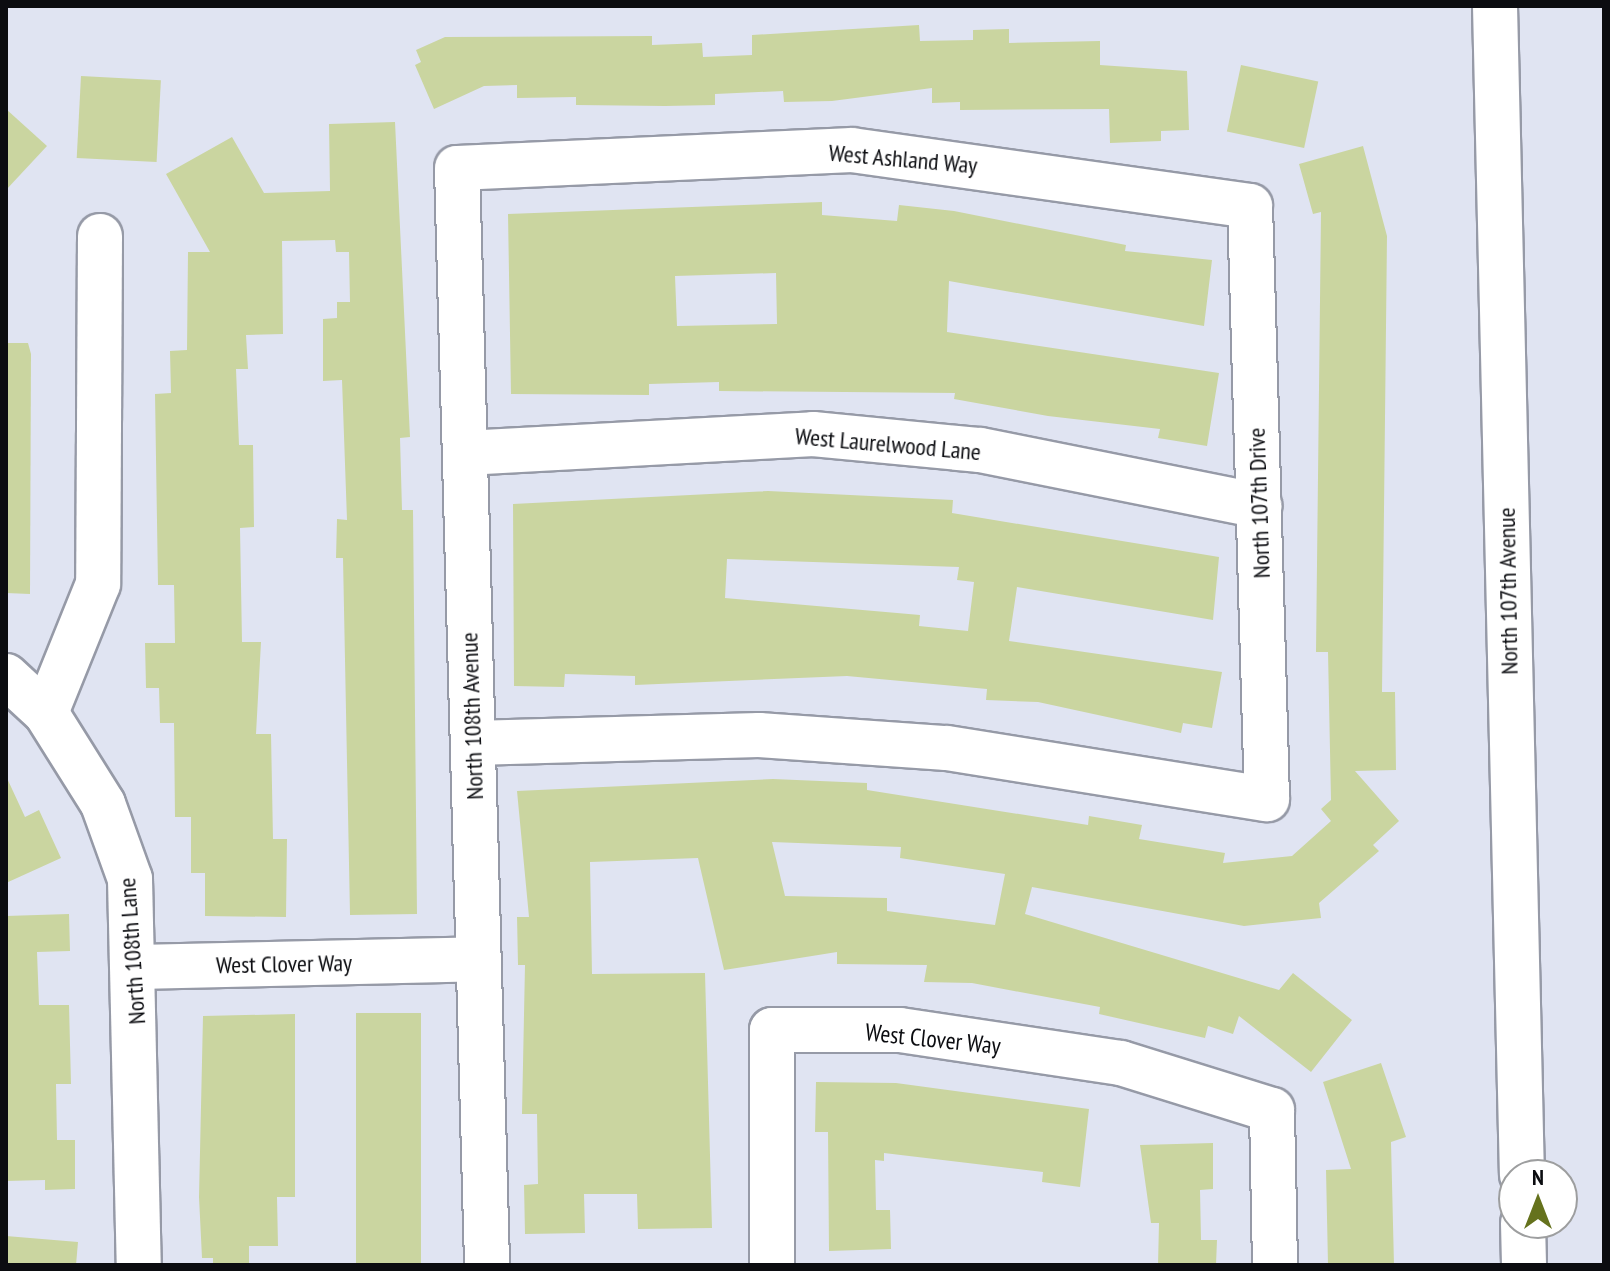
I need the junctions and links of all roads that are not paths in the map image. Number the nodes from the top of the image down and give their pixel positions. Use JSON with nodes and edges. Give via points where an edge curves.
{"nodes":[{"id":1,"x":1495,"y":6,"type":"edge"},
{"id":2,"x":457,"y":168,"type":"joint"},
{"id":3,"x":1250,"y":206,"type":"joint"},
{"id":4,"x":100,"y":236,"type":"dead end"},
{"id":5,"x":465,"y":453,"type":"junction"},
{"id":6,"x":1259,"y":506,"type":"junction"},
{"id":7,"x":6,"y":676,"type":"edge"},
{"id":8,"x":46,"y":713,"type":"junction"},
{"id":9,"x":473,"y":743,"type":"junction"},
{"id":10,"x":479,"y":959,"type":"junction"},
{"id":11,"x":137,"y":967,"type":"junction"},
{"id":12,"x":1522,"y":1159,"type":"edge"},
{"id":13,"x":1523,"y":1239,"type":"edge"},
{"id":14,"x":139,"y":1265,"type":"edge"},
{"id":15,"x":487,"y":1265,"type":"edge"},
{"id":16,"x":772,"y":1265,"type":"edge"},
{"id":17,"x":1275,"y":1265,"type":"edge"},
{"id":18,"x":1524,"y":1265,"type":"edge"}],
"edges":[{"from":1,"to":12,"type":"street","name":"North 107th Avenue"},
{"from":2,"to":3,"type":"street","name":"West Ashland Way","via":[[852,150]]},
{"from":2,"to":5,"type":"street","name":"North 108th Avenue"},
{"from":3,"to":6,"type":"street","name":"North 107th Drive"},
{"from":4,"to":8,"type":"street","via":[[98,584]]},
{"from":5,"to":6,"type":"street","name":"West Laurelwood Lane","via":[[813,434],[980,450]]},
{"from":5,"to":9,"type":"street","name":"North 108th Avenue"},
{"from":6,"to":9,"type":"street","name":"North 107th Drive","via":[[1267,799],[947,748],[759,735]]},
{"from":7,"to":8,"type":"street"},
{"from":8,"to":11,"type":"street","name":"North 108th Lane","via":[[103,804],[130,879]]},
{"from":9,"to":10,"type":"street","name":"North 108th Avenue"},
{"from":10,"to":11,"type":"street","name":"West Clover Way"},
{"from":10,"to":15,"type":"street","name":"North 108th Avenue"},
{"from":11,"to":14,"type":"street","name":"North 108th Lane"},
{"from":13,"to":18,"type":"street"},
{"from":16,"to":17,"type":"street","name":"West Clover Way","via":[[772,1030],[900,1030],[1121,1063],[1272,1110]]}]}
